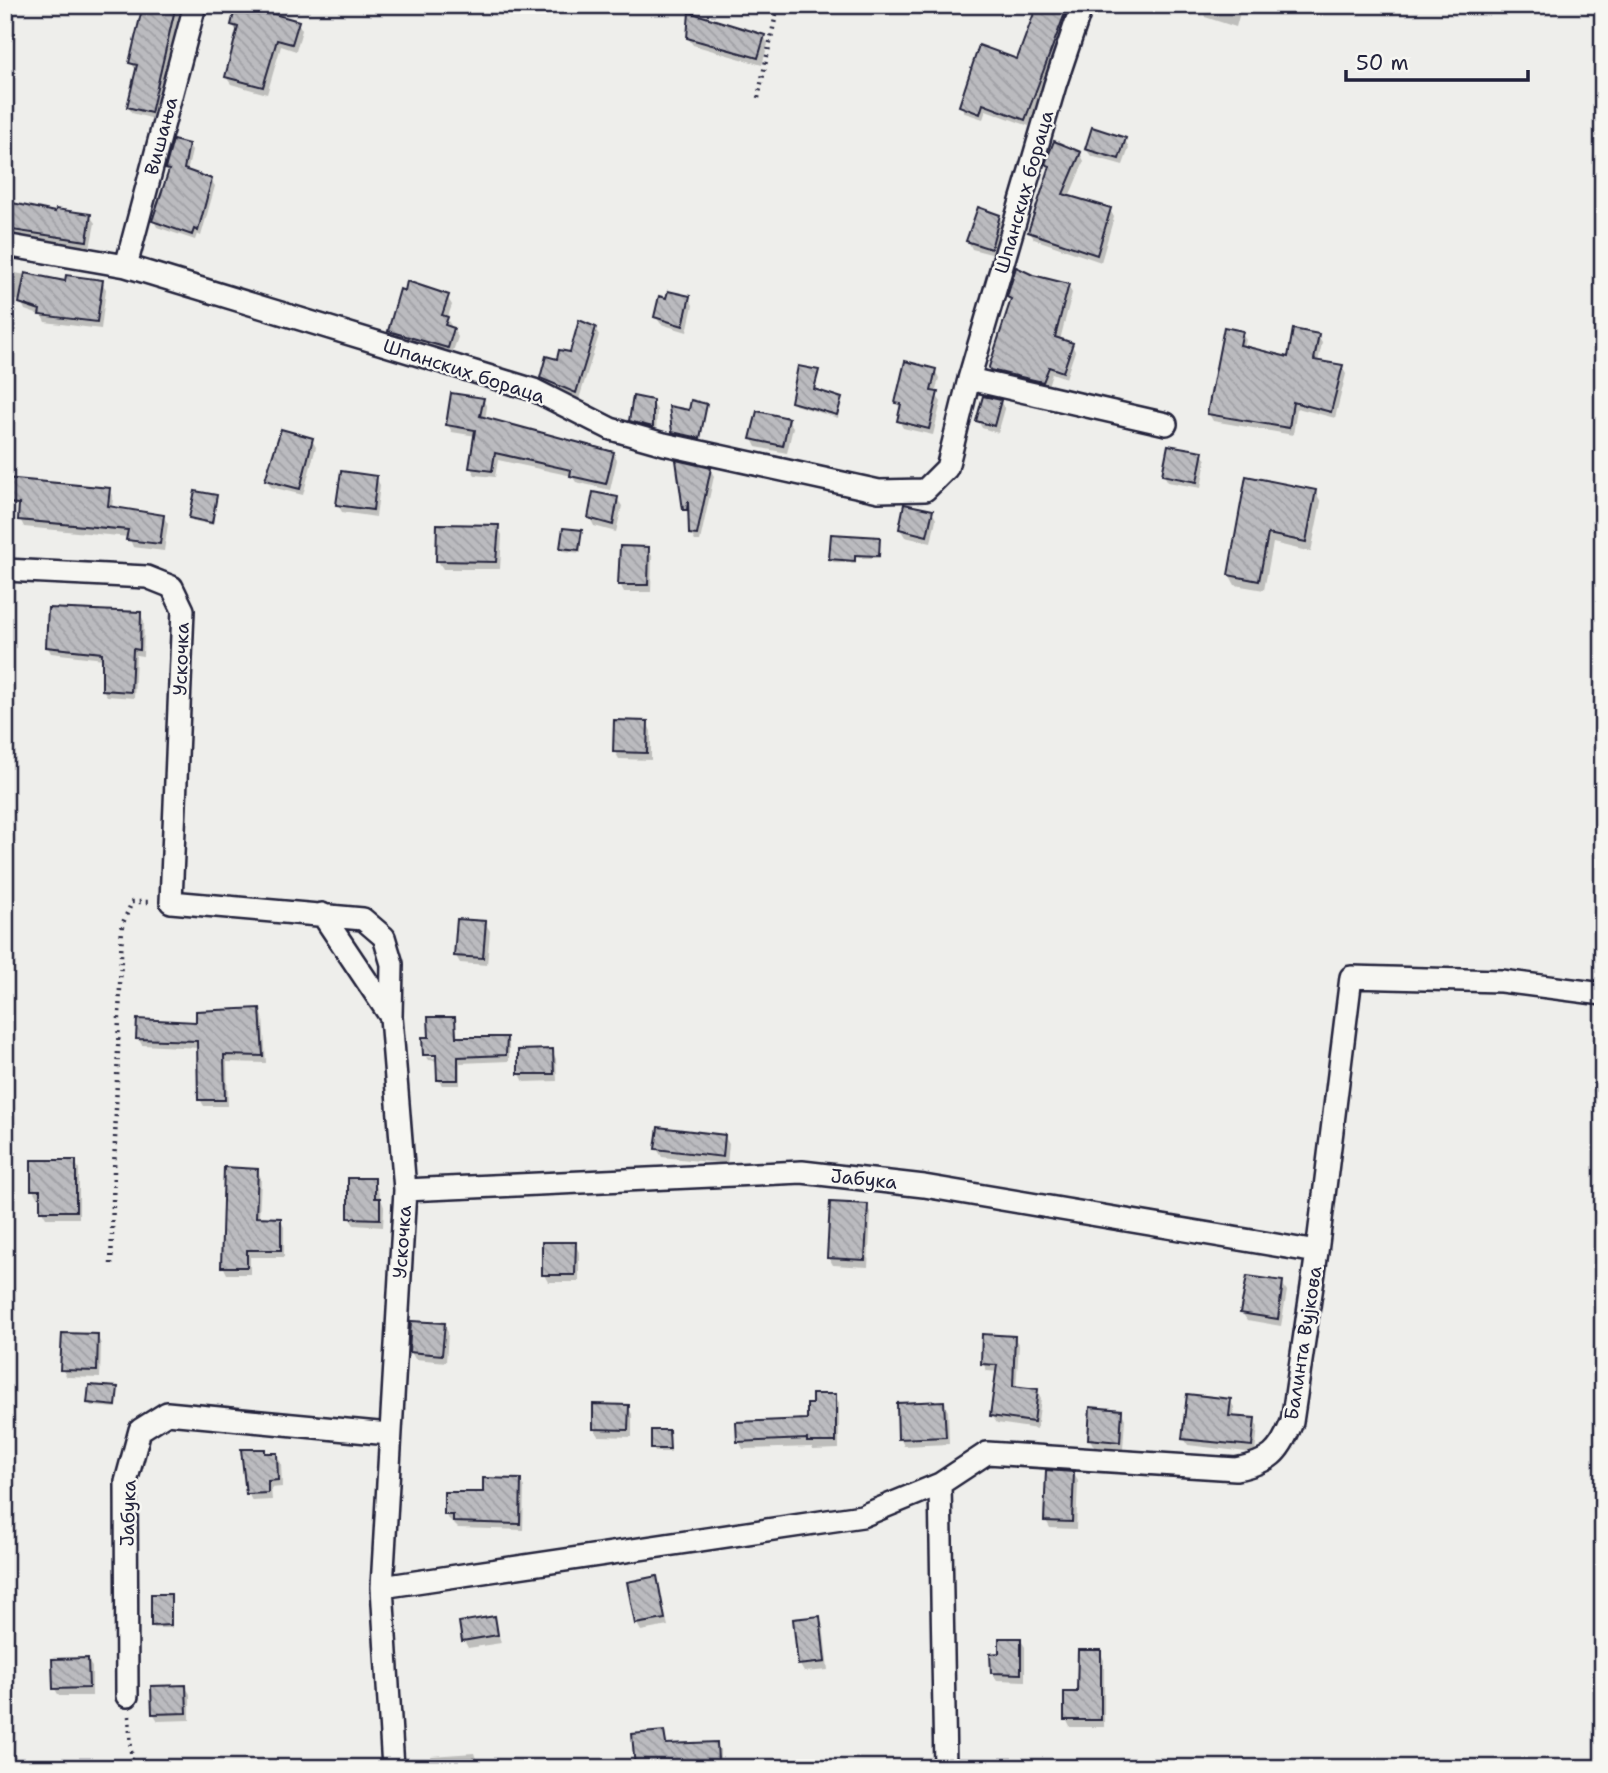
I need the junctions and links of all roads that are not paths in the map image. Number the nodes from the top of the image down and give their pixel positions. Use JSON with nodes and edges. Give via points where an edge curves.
{"nodes":[{"id":1,"x":195,"y":5,"type":"edge"},
{"id":2,"x":1083,"y":5,"type":"edge"},
{"id":3,"x":5,"y":245,"type":"edge"},
{"id":4,"x":126,"y":266,"type":"junction"},
{"id":5,"x":969,"y":379,"type":"junction"},
{"id":6,"x":1166,"y":424,"type":"dead end"},
{"id":7,"x":5,"y":570,"type":"edge"},
{"id":8,"x":322,"y":914,"type":"junction"},
{"id":9,"x":1603,"y":994,"type":"edge"},
{"id":10,"x":391,"y":1017,"type":"junction"},
{"id":11,"x":405,"y":1189,"type":"junction"},
{"id":12,"x":1317,"y":1252,"type":"junction"},
{"id":13,"x":389,"y":1434,"type":"junction"},
{"id":14,"x":940,"y":1483,"type":"junction"},
{"id":15,"x":382,"y":1587,"type":"junction"},
{"id":16,"x":127,"y":1696,"type":"road end"},
{"id":17,"x":393,"y":1768,"type":"edge"},
{"id":18,"x":945,"y":1768,"type":"edge"}],
"edges":[{"from":1,"to":4,"type":"street","name":"Вишања"},
{"from":2,"to":5,"type":"street","name":"Шпанских бораца"},
{"from":3,"to":4,"type":"street","name":"Шпанских бораца"},
{"from":4,"to":5,"type":"street","name":"Шпанских бораца","via":[[534,390],[611,429],[879,491],[925,490],[947,468]]},
{"from":5,"to":6,"type":"street"},
{"from":7,"to":8,"type":"street","name":"Ускочка","via":[[147,577],[172,587],[183,610],[171,902]]},
{"from":8,"to":10,"type":"street"},
{"from":8,"to":10,"type":"street","name":"Ускочка","via":[[363,919],[384,937],[392,964]]},
{"from":9,"to":12,"type":"street","name":"Балинта Вујкова","via":[[1501,981],[1351,977]]},
{"from":10,"to":11,"type":"street","name":"Ускочка"},
{"from":11,"to":12,"type":"street","name":"Јабука","via":[[802,1172],[924,1186]]},
{"from":11,"to":13,"type":"street","name":"Ускочка"},
{"from":12,"to":14,"type":"street","name":"Балинта Вујкова","via":[[1292,1422],[1282,1447],[1262,1464],[1236,1469],[987,1453]]},
{"from":13,"to":15,"type":"street","name":"Ускочка"},
{"from":13,"to":16,"type":"street","name":"Јабука","via":[[167,1413],[140,1430],[126,1482]]},
{"from":14,"to":15,"type":"street","name":"Балинта Вујкова","via":[[862,1516]]},
{"from":14,"to":18,"type":"street"},
{"from":15,"to":17,"type":"street","name":"Ускочка"}]}
